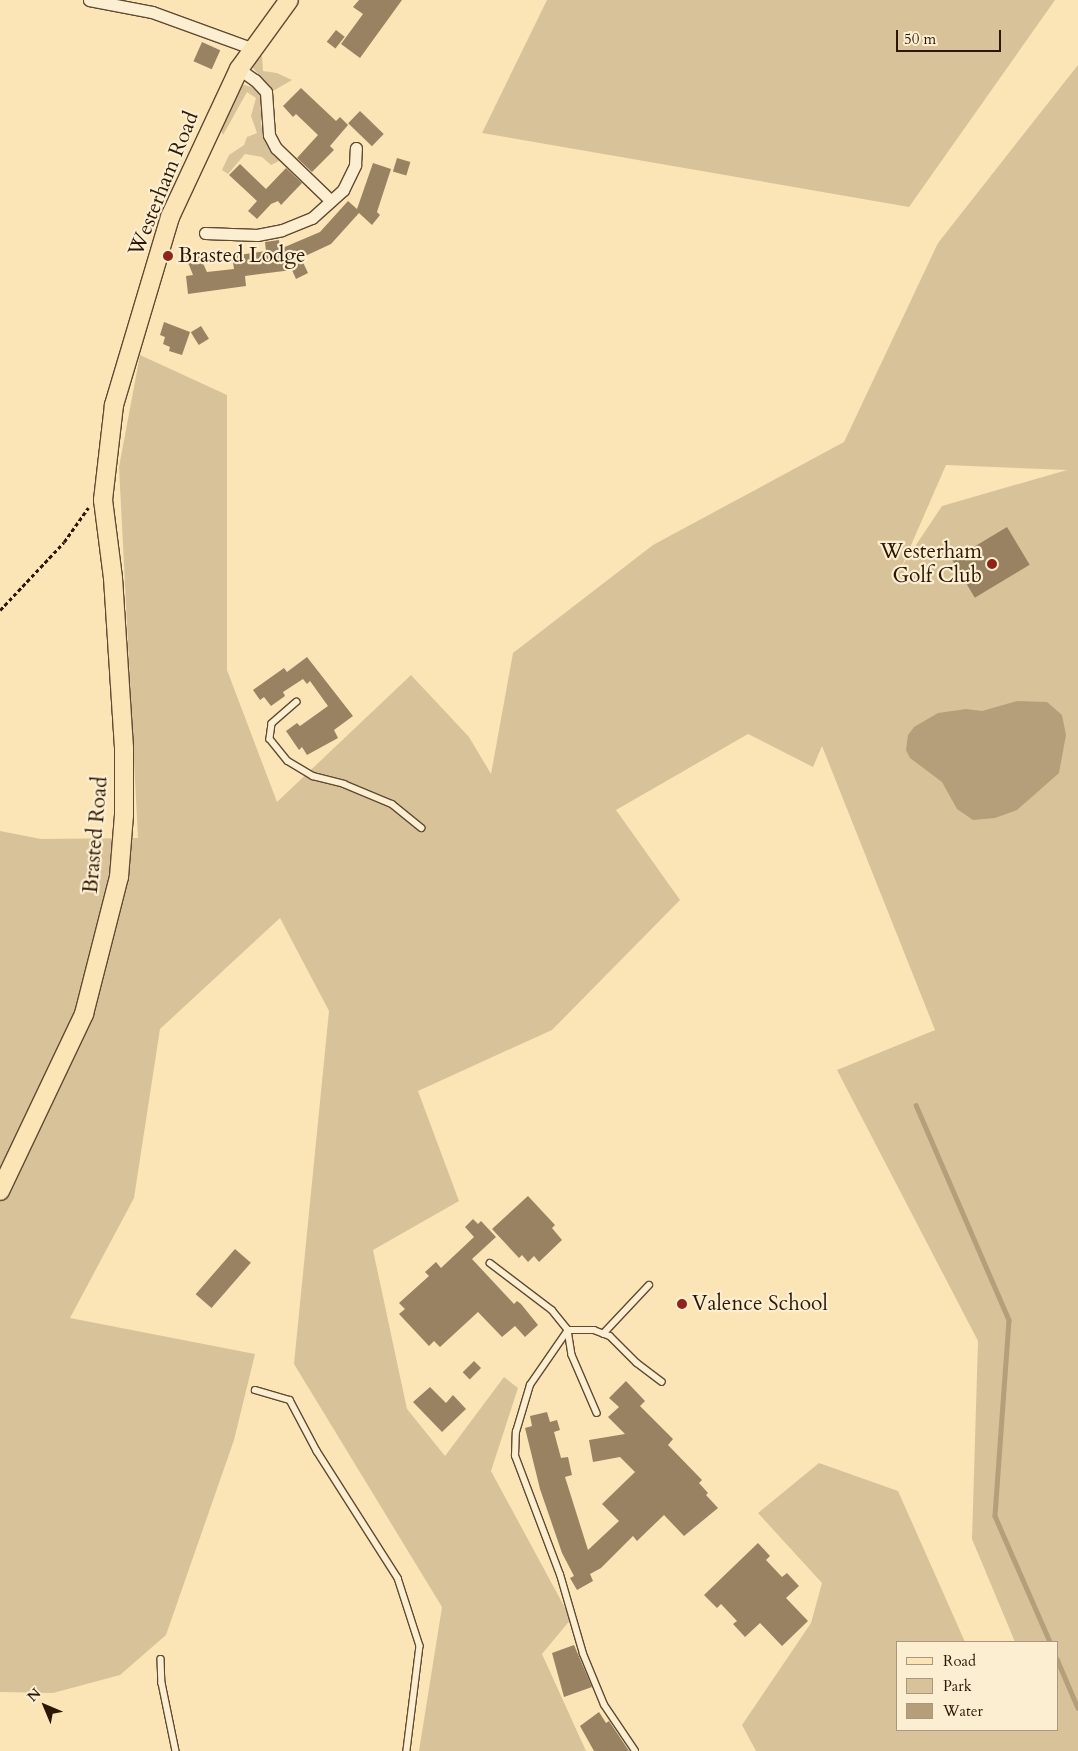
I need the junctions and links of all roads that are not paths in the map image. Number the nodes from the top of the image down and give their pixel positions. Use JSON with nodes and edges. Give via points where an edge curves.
{"nodes":[{"id":1,"x":89,"y":0,"type":"edge"},
{"id":2,"x":289,"y":0,"type":"edge"},
{"id":3,"x":251,"y":48,"type":"junction"},
{"id":4,"x":238,"y":70,"type":"junction"},
{"id":5,"x":356,"y":148,"type":"dead end"},
{"id":6,"x":331,"y":201,"type":"junction"},
{"id":7,"x":205,"y":234,"type":"dead end"},
{"id":8,"x":106,"y":460,"type":"joint"},
{"id":9,"x":297,"y":702,"type":"dead end"},
{"id":10,"x":422,"y":828,"type":"dead end"},
{"id":11,"x":0,"y":1191,"type":"edge"},
{"id":12,"x":490,"y":1263,"type":"dead end"},
{"id":13,"x":649,"y":1285,"type":"dead end"},
{"id":14,"x":568,"y":1330,"type":"junction"},
{"id":15,"x":603,"y":1334,"type":"junction"},
{"id":16,"x":662,"y":1382,"type":"dead end"},
{"id":17,"x":255,"y":1390,"type":"dead end"},
{"id":18,"x":597,"y":1413,"type":"dead end"},
{"id":19,"x":160,"y":1660,"type":"dead end"},
{"id":20,"x":176,"y":1751,"type":"edge"},
{"id":21,"x":407,"y":1751,"type":"edge"},
{"id":22,"x":635,"y":1751,"type":"edge"}],
"edges":[{"from":1,"to":3,"type":"street","via":[[152,12]]},
{"from":2,"to":3,"type":"main road","name":"Westerham Road"},
{"from":3,"to":4,"type":"main road","name":"Westerham Road"},
{"from":4,"to":6,"type":"street","via":[[255,80],[266,92],[269,135],[276,148]]},
{"from":4,"to":8,"type":"main road","name":"Westerham Road","via":[[160,244],[114,406]]},
{"from":5,"to":6,"type":"street","via":[[355,165],[343,190]]},
{"from":6,"to":7,"type":"street","via":[[312,218],[282,230],[256,235]]},
{"from":8,"to":11,"type":"main road","name":"Brasted Road","via":[[103,500],[113,578],[124,748],[119,877],[84,1014]]},
{"from":9,"to":10,"type":"lane","via":[[272,724],[270,739],[288,761],[313,776],[344,784],[392,804],[407,812]]},
{"from":12,"to":14,"type":"lane","via":[[552,1310]]},
{"from":13,"to":15,"type":"lane"},
{"from":14,"to":15,"type":"lane"},
{"from":14,"to":18,"type":"lane","via":[[572,1355]]},
{"from":14,"to":22,"type":"lane","via":[[530,1385],[516,1432],[514,1456],[530,1490],[597,1688],[604,1705]]},
{"from":15,"to":16,"type":"lane"},
{"from":17,"to":21,"type":"lane","via":[[290,1400],[317,1451],[398,1578],[420,1646]]},
{"from":19,"to":20,"type":"lane"}]}
